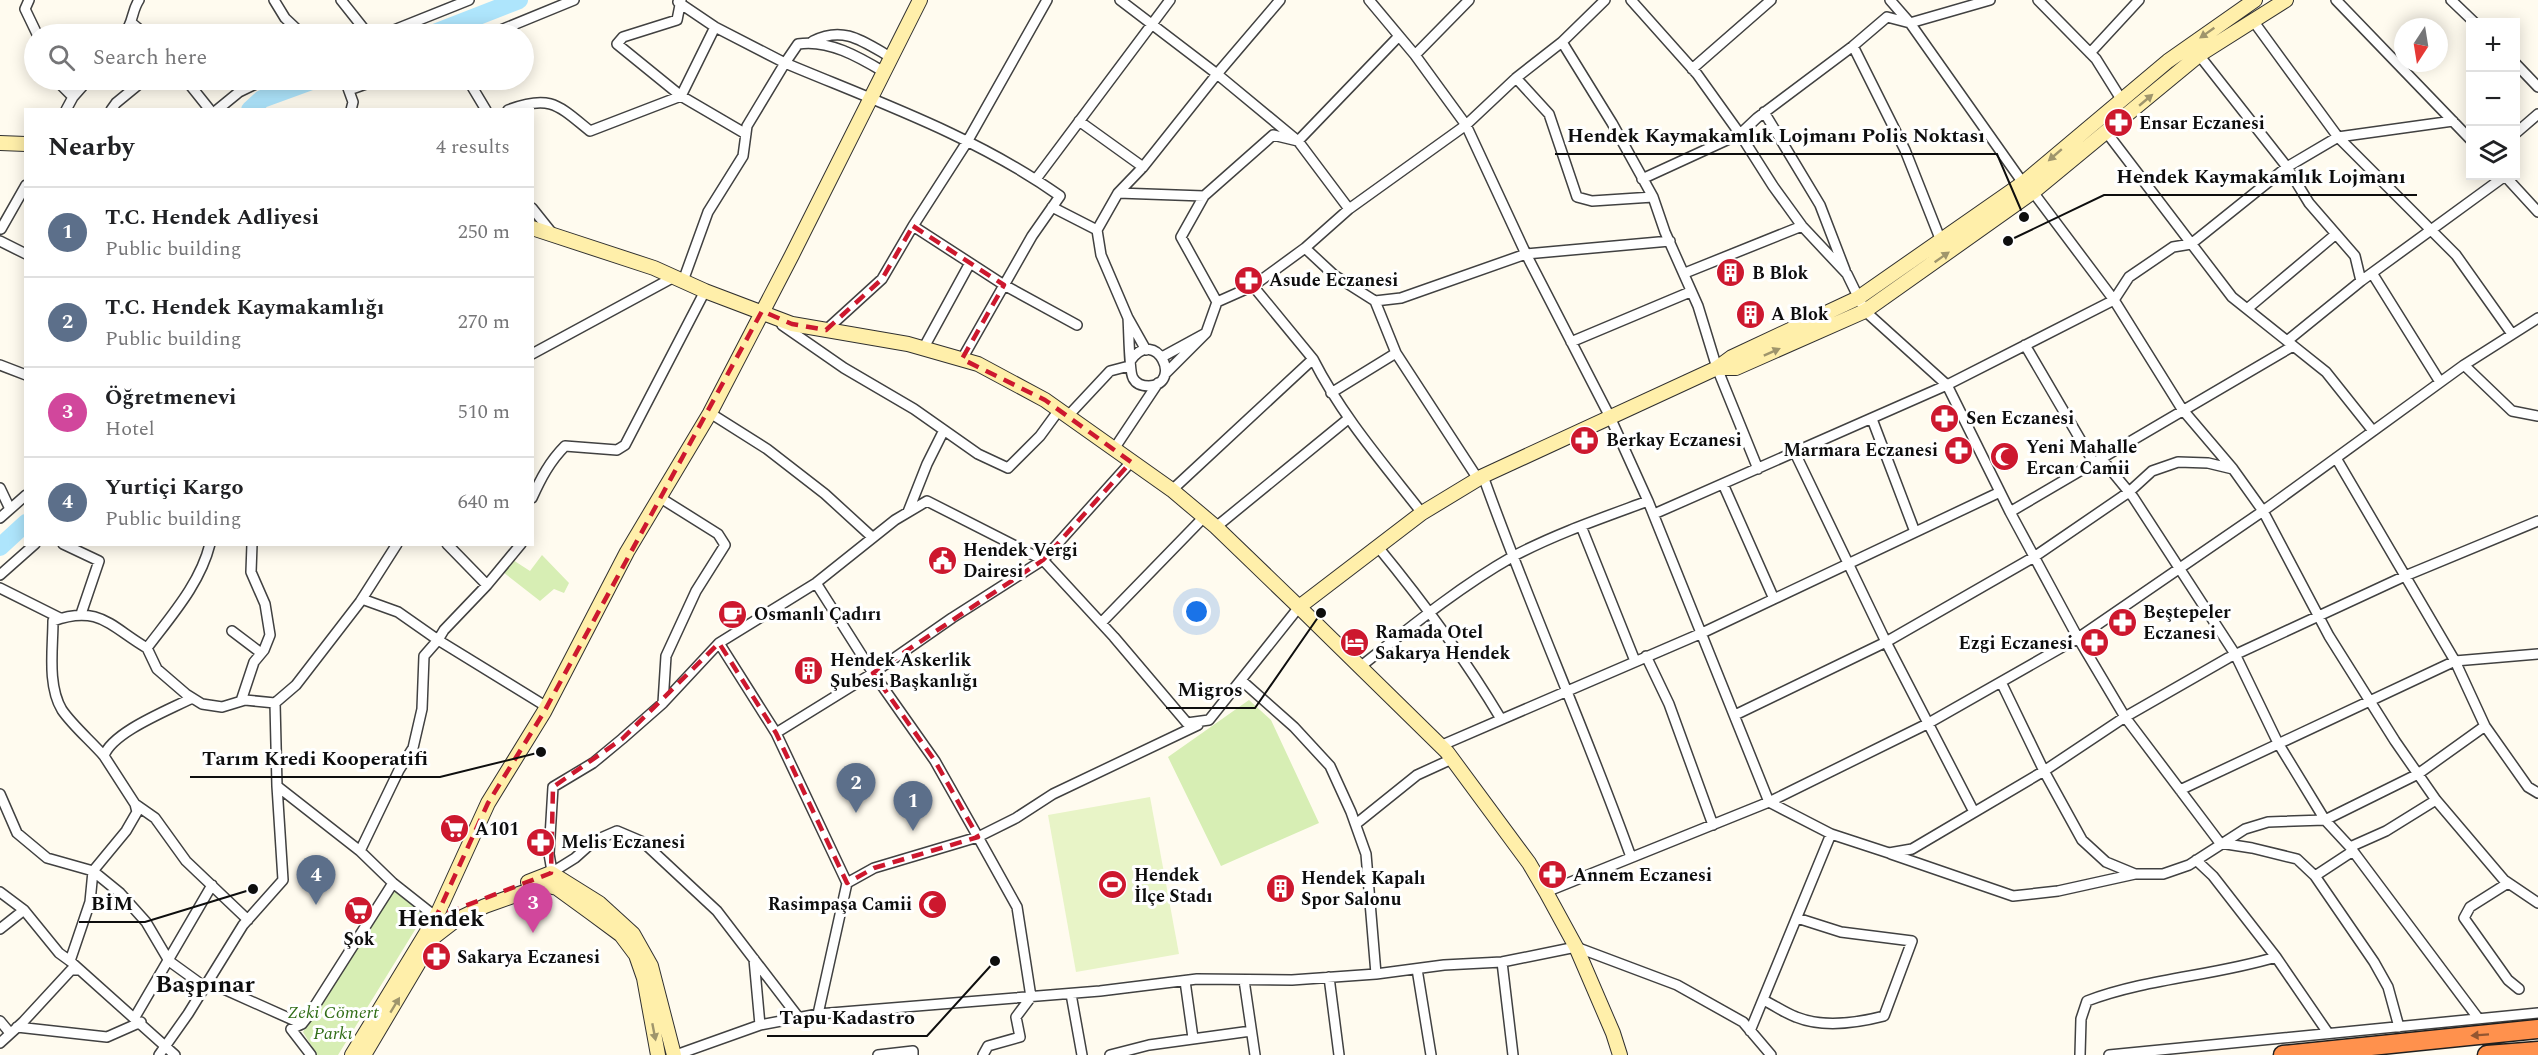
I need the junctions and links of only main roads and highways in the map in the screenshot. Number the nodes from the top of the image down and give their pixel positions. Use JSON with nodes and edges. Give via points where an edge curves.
{"nodes":[{"id":1,"x":920,"y":0,"type":"edge"},
{"id":2,"x":2255,"y":0,"type":"edge"},
{"id":3,"x":2286,"y":0,"type":"edge"},
{"id":4,"x":0,"y":143,"type":"edge"},
{"id":5,"x":24,"y":144,"type":"edge"},
{"id":6,"x":2028,"y":187,"type":"junction"},
{"id":7,"x":534,"y":229,"type":"edge"},
{"id":8,"x":762,"y":311,"type":"junction"},
{"id":9,"x":1717,"y":368,"type":"junction"},
{"id":10,"x":1299,"y":607,"type":"junction"},
{"id":11,"x":436,"y":917,"type":"junction"},
{"id":12,"x":434,"y":937,"type":"junction"},
{"id":13,"x":2538,"y":1029,"type":"edge"},
{"id":14,"x":2538,"y":1051,"type":"edge"},
{"id":15,"x":352,"y":1055,"type":"edge"},
{"id":16,"x":364,"y":1055,"type":"edge"},
{"id":17,"x":658,"y":1055,"type":"edge"},
{"id":18,"x":675,"y":1055,"type":"edge"},
{"id":19,"x":1620,"y":1055,"type":"edge"},
{"id":20,"x":2283,"y":1055,"type":"edge"},
{"id":21,"x":2487,"y":1055,"type":"edge"}],
"edges":[{"from":1,"to":8,"type":"main road"},
{"from":2,"to":6,"type":"main road","one_way":true,"via":[[2121,99]]},
{"from":6,"to":3,"type":"main road","one_way":true,"via":[[2107,133],[2199,55]]},
{"from":4,"to":5,"type":"main road"},
{"from":6,"to":9,"type":"main road","via":[[1858,298],[1732,357]]},
{"from":9,"to":6,"type":"main road","one_way":true,"via":[[1736,368],[1865,311]]},
{"from":7,"to":8,"type":"main road","via":[[654,268]]},
{"from":8,"to":10,"type":"main road","via":[[792,324],[922,348],[978,364],[1063,414],[1172,490]]},
{"from":8,"to":11,"type":"main road","via":[[710,413],[627,552],[547,707],[488,803]]},
{"from":9,"to":10,"type":"main road","via":[[1480,478],[1422,513]]},
{"from":10,"to":19,"type":"main road","via":[[1452,759],[1529,863],[1575,947]]},
{"from":11,"to":12,"type":"main road"},
{"from":11,"to":15,"type":"main road"},
{"from":11,"to":18,"type":"main road","via":[[551,873],[599,903],[633,934],[651,966]]},
{"from":16,"to":12,"type":"main road","one_way":true},
{"from":12,"to":17,"type":"main road","one_way":true,"via":[[456,920],[485,906],[544,885],[557,888],[621,935],[636,955]]},
{"from":13,"to":20,"type":"highway","one_way":true},
{"from":14,"to":21,"type":"highway"}]}
